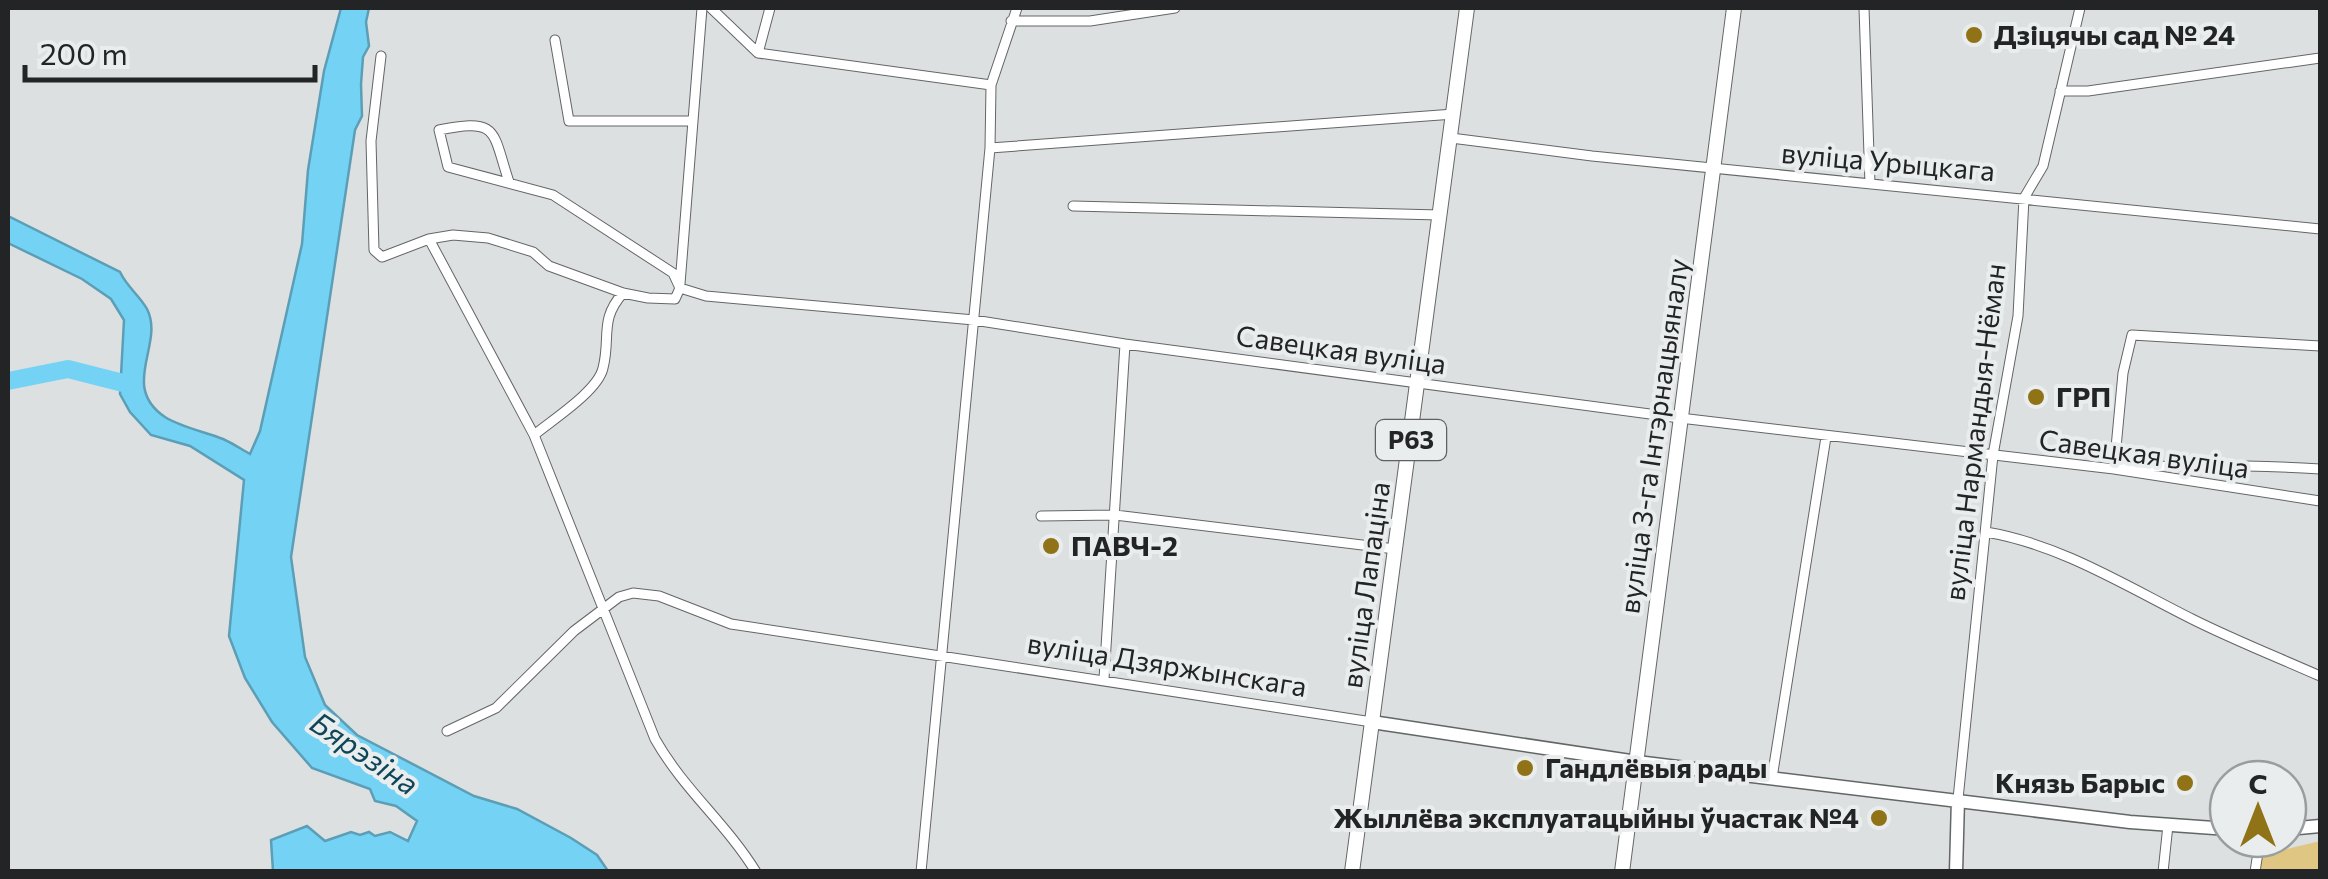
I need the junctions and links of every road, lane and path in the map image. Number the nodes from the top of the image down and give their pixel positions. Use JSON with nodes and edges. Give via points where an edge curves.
{"nodes":[{"id":1,"x":702,"y":8,"type":"edge"},
{"id":2,"x":711,"y":8,"type":"edge"},
{"id":3,"x":770,"y":8,"type":"edge"},
{"id":4,"x":1017,"y":8,"type":"edge"},
{"id":5,"x":1175,"y":8,"type":"edge"},
{"id":6,"x":1467,"y":8,"type":"edge"},
{"id":7,"x":1734,"y":8,"type":"edge"},
{"id":8,"x":1864,"y":8,"type":"edge"},
{"id":9,"x":2080,"y":8,"type":"edge"},
{"id":10,"x":1012,"y":22,"type":"junction"},
{"id":11,"x":556,"y":40,"type":"dead end"},
{"id":12,"x":758,"y":53,"type":"junction"},
{"id":13,"x":380,"y":56,"type":"dead end"},
{"id":14,"x":2320,"y":58,"type":"edge"},
{"id":15,"x":991,"y":85,"type":"junction"},
{"id":16,"x":2060,"y":91,"type":"junction"},
{"id":17,"x":1454,"y":114,"type":"junction"},
{"id":18,"x":692,"y":121,"type":"junction"},
{"id":19,"x":1451,"y":138,"type":"junction"},
{"id":20,"x":990,"y":148,"type":"junction"},
{"id":21,"x":1714,"y":168,"type":"junction"},
{"id":22,"x":509,"y":182,"type":"junction"},
{"id":23,"x":1870,"y":184,"type":"junction"},
{"id":24,"x":2024,"y":198,"type":"junction"},
{"id":25,"x":1073,"y":206,"type":"dead end"},
{"id":26,"x":1442,"y":215,"type":"junction"},
{"id":27,"x":2320,"y":230,"type":"edge"},
{"id":28,"x":429,"y":239,"type":"junction"},
{"id":29,"x":680,"y":288,"type":"junction"},
{"id":30,"x":623,"y":293,"type":"junction"},
{"id":31,"x":974,"y":320,"type":"junction"},
{"id":32,"x":1125,"y":344,"type":"junction"},
{"id":33,"x":2320,"y":346,"type":"edge"},
{"id":34,"x":1419,"y":383,"type":"junction"},
{"id":35,"x":1680,"y":418,"type":"junction"},
{"id":36,"x":534,"y":434,"type":"junction"},
{"id":37,"x":1826,"y":437,"type":"junction"},
{"id":38,"x":1993,"y":456,"type":"junction"},
{"id":39,"x":2114,"y":469,"type":"junction"},
{"id":40,"x":2320,"y":469,"type":"edge"},
{"id":41,"x":2320,"y":502,"type":"edge"},
{"id":42,"x":1115,"y":515,"type":"junction"},
{"id":43,"x":1041,"y":516,"type":"dead end"},
{"id":44,"x":1986,"y":532,"type":"junction"},
{"id":45,"x":1395,"y":549,"type":"junction"},
{"id":46,"x":604,"y":605,"type":"junction"},
{"id":47,"x":942,"y":655,"type":"junction"},
{"id":48,"x":2320,"y":676,"type":"edge"},
{"id":49,"x":1104,"y":679,"type":"junction"},
{"id":50,"x":1372,"y":722,"type":"junction"},
{"id":51,"x":448,"y":732,"type":"dead end"},
{"id":52,"x":1636,"y":762,"type":"junction"},
{"id":53,"x":1772,"y":778,"type":"junction"},
{"id":54,"x":1958,"y":799,"type":"junction"},
{"id":55,"x":2168,"y":825,"type":"junction"},
{"id":56,"x":2208,"y":827,"type":"edge"},
{"id":57,"x":756,"y":872,"type":"edge"},
{"id":58,"x":921,"y":872,"type":"edge"},
{"id":59,"x":1352,"y":872,"type":"edge"},
{"id":60,"x":1622,"y":872,"type":"edge"},
{"id":61,"x":1956,"y":872,"type":"edge"},
{"id":62,"x":2163,"y":872,"type":"edge"}],
"edges":[{"from":1,"to":18,"type":"street"},
{"from":2,"to":12,"type":"street"},
{"from":3,"to":12,"type":"street"},
{"from":4,"to":10,"type":"street"},
{"from":5,"to":10,"type":"street","via":[[1090,21]]},
{"from":6,"to":17,"type":"main road","name":"вуліца Лапаціна","number":"Р63"},
{"from":7,"to":21,"type":"main road","name":"вуліца 3-га Інтэрнацыяналу"},
{"from":8,"to":23,"type":"street"},
{"from":9,"to":16,"type":"street","name":"вуліца Нармандыя-Нёман"},
{"from":10,"to":15,"type":"street"},
{"from":11,"to":18,"type":"street","via":[[570,121]]},
{"from":12,"to":15,"type":"street"},
{"from":13,"to":28,"type":"street","name":"Савецкая вуліца","via":[[372,140],[374,250],[382,257]]},
{"from":14,"to":16,"type":"street"},
{"from":15,"to":20,"type":"street"},
{"from":16,"to":24,"type":"street","name":"вуліца Нармандыя-Нёман","via":[[2043,166]]},
{"from":17,"to":19,"type":"main road","name":"вуліца Лапаціна","number":"Р63"},
{"from":17,"to":20,"type":"street"},
{"from":18,"to":29,"type":"street"},
{"from":19,"to":21,"type":"street","name":"вуліца Урыцкага"},
{"from":19,"to":26,"type":"main road","name":"вуліца Лапаціна","number":"Р63"},
{"from":20,"to":31,"type":"street"},
{"from":21,"to":23,"type":"street","name":"вуліца Урыцкага"},
{"from":21,"to":35,"type":"main road","name":"вуліца 3-га Інтэрнацыяналу"},
{"from":22,"to":22,"type":"street","via":[[485,126],[439,130],[448,166]]},
{"from":22,"to":29,"type":"street","via":[[553,195],[674,274]]},
{"from":23,"to":24,"type":"street","name":"вуліца Урыцкага"},
{"from":24,"to":27,"type":"street","name":"вуліца Урыцкага"},
{"from":24,"to":38,"type":"street","name":"вуліца Нармандыя-Нёман","via":[[2018,316]]},
{"from":25,"to":26,"type":"street"},
{"from":26,"to":34,"type":"main road","name":"вуліца Лапаціна","number":"Р63"},
{"from":28,"to":30,"type":"street","name":"Савецкая вуліца","via":[[488,238]]},
{"from":28,"to":36,"type":"street"},
{"from":29,"to":30,"type":"street","name":"Савецкая вуліца","via":[[674,299]]},
{"from":29,"to":31,"type":"street","name":"Савецкая вуліца","via":[[706,296]]},
{"from":30,"to":36,"type":"street","via":[[610,308],[603,371]]},
{"from":31,"to":32,"type":"street","name":"Савецкая вуліца"},
{"from":31,"to":47,"type":"street"},
{"from":32,"to":34,"type":"street","name":"Савецкая вуліца"},
{"from":32,"to":42,"type":"street"},
{"from":33,"to":39,"type":"street","via":[[2132,335]]},
{"from":34,"to":35,"type":"street","name":"Савецкая вуліца"},
{"from":34,"to":45,"type":"main road","name":"вуліца Лапаціна","number":"Р63"},
{"from":35,"to":37,"type":"street","name":"Савецкая вуліца"},
{"from":35,"to":52,"type":"main road","name":"вуліца 3-га Інтэрнацыяналу"},
{"from":36,"to":46,"type":"street"},
{"from":37,"to":38,"type":"street","name":"Савецкая вуліца"},
{"from":37,"to":53,"type":"street"},
{"from":38,"to":39,"type":"street","name":"Савецкая вуліца"},
{"from":38,"to":44,"type":"street","name":"вуліца Нармандыя-Нёман"},
{"from":39,"to":40,"type":"street"},
{"from":39,"to":41,"type":"street","name":"Савецкая вуліца"},
{"from":42,"to":43,"type":"street"},
{"from":42,"to":45,"type":"street"},
{"from":42,"to":49,"type":"street"},
{"from":44,"to":48,"type":"street","via":[[2076,561]]},
{"from":44,"to":54,"type":"street","name":"вуліца Нармандыя-Нёман"},
{"from":45,"to":50,"type":"main road","name":"вуліца Лапаціна","number":"Р63"},
{"from":46,"to":47,"type":"street","name":"вуліца Дзяржынскага","via":[[633,593],[658,596],[731,624]]},
{"from":46,"to":51,"type":"street","via":[[496,708]]},
{"from":46,"to":57,"type":"street","via":[[662,751]]},
{"from":47,"to":49,"type":"street","name":"вуліца Дзяржынскага"},
{"from":47,"to":58,"type":"street"},
{"from":49,"to":50,"type":"street","name":"вуліца Дзяржынскага"},
{"from":50,"to":52,"type":"street","name":"вуліца Дзяржынскага"},
{"from":50,"to":59,"type":"main road","name":"вуліца Лапаціна","number":"Р63"},
{"from":52,"to":53,"type":"street","name":"вуліца Дзяржынскага"},
{"from":52,"to":60,"type":"main road","name":"вуліца 3-га Інтэрнацыяналу"},
{"from":53,"to":54,"type":"street","name":"вуліца Дзяржынскага"},
{"from":54,"to":55,"type":"street","name":"вуліца Дзяржынскага"},
{"from":54,"to":61,"type":"street","name":"вуліца Нармандыя-Нёман"},
{"from":55,"to":56,"type":"street","name":"вуліца Дзяржынскага"},
{"from":55,"to":62,"type":"street"}]}
